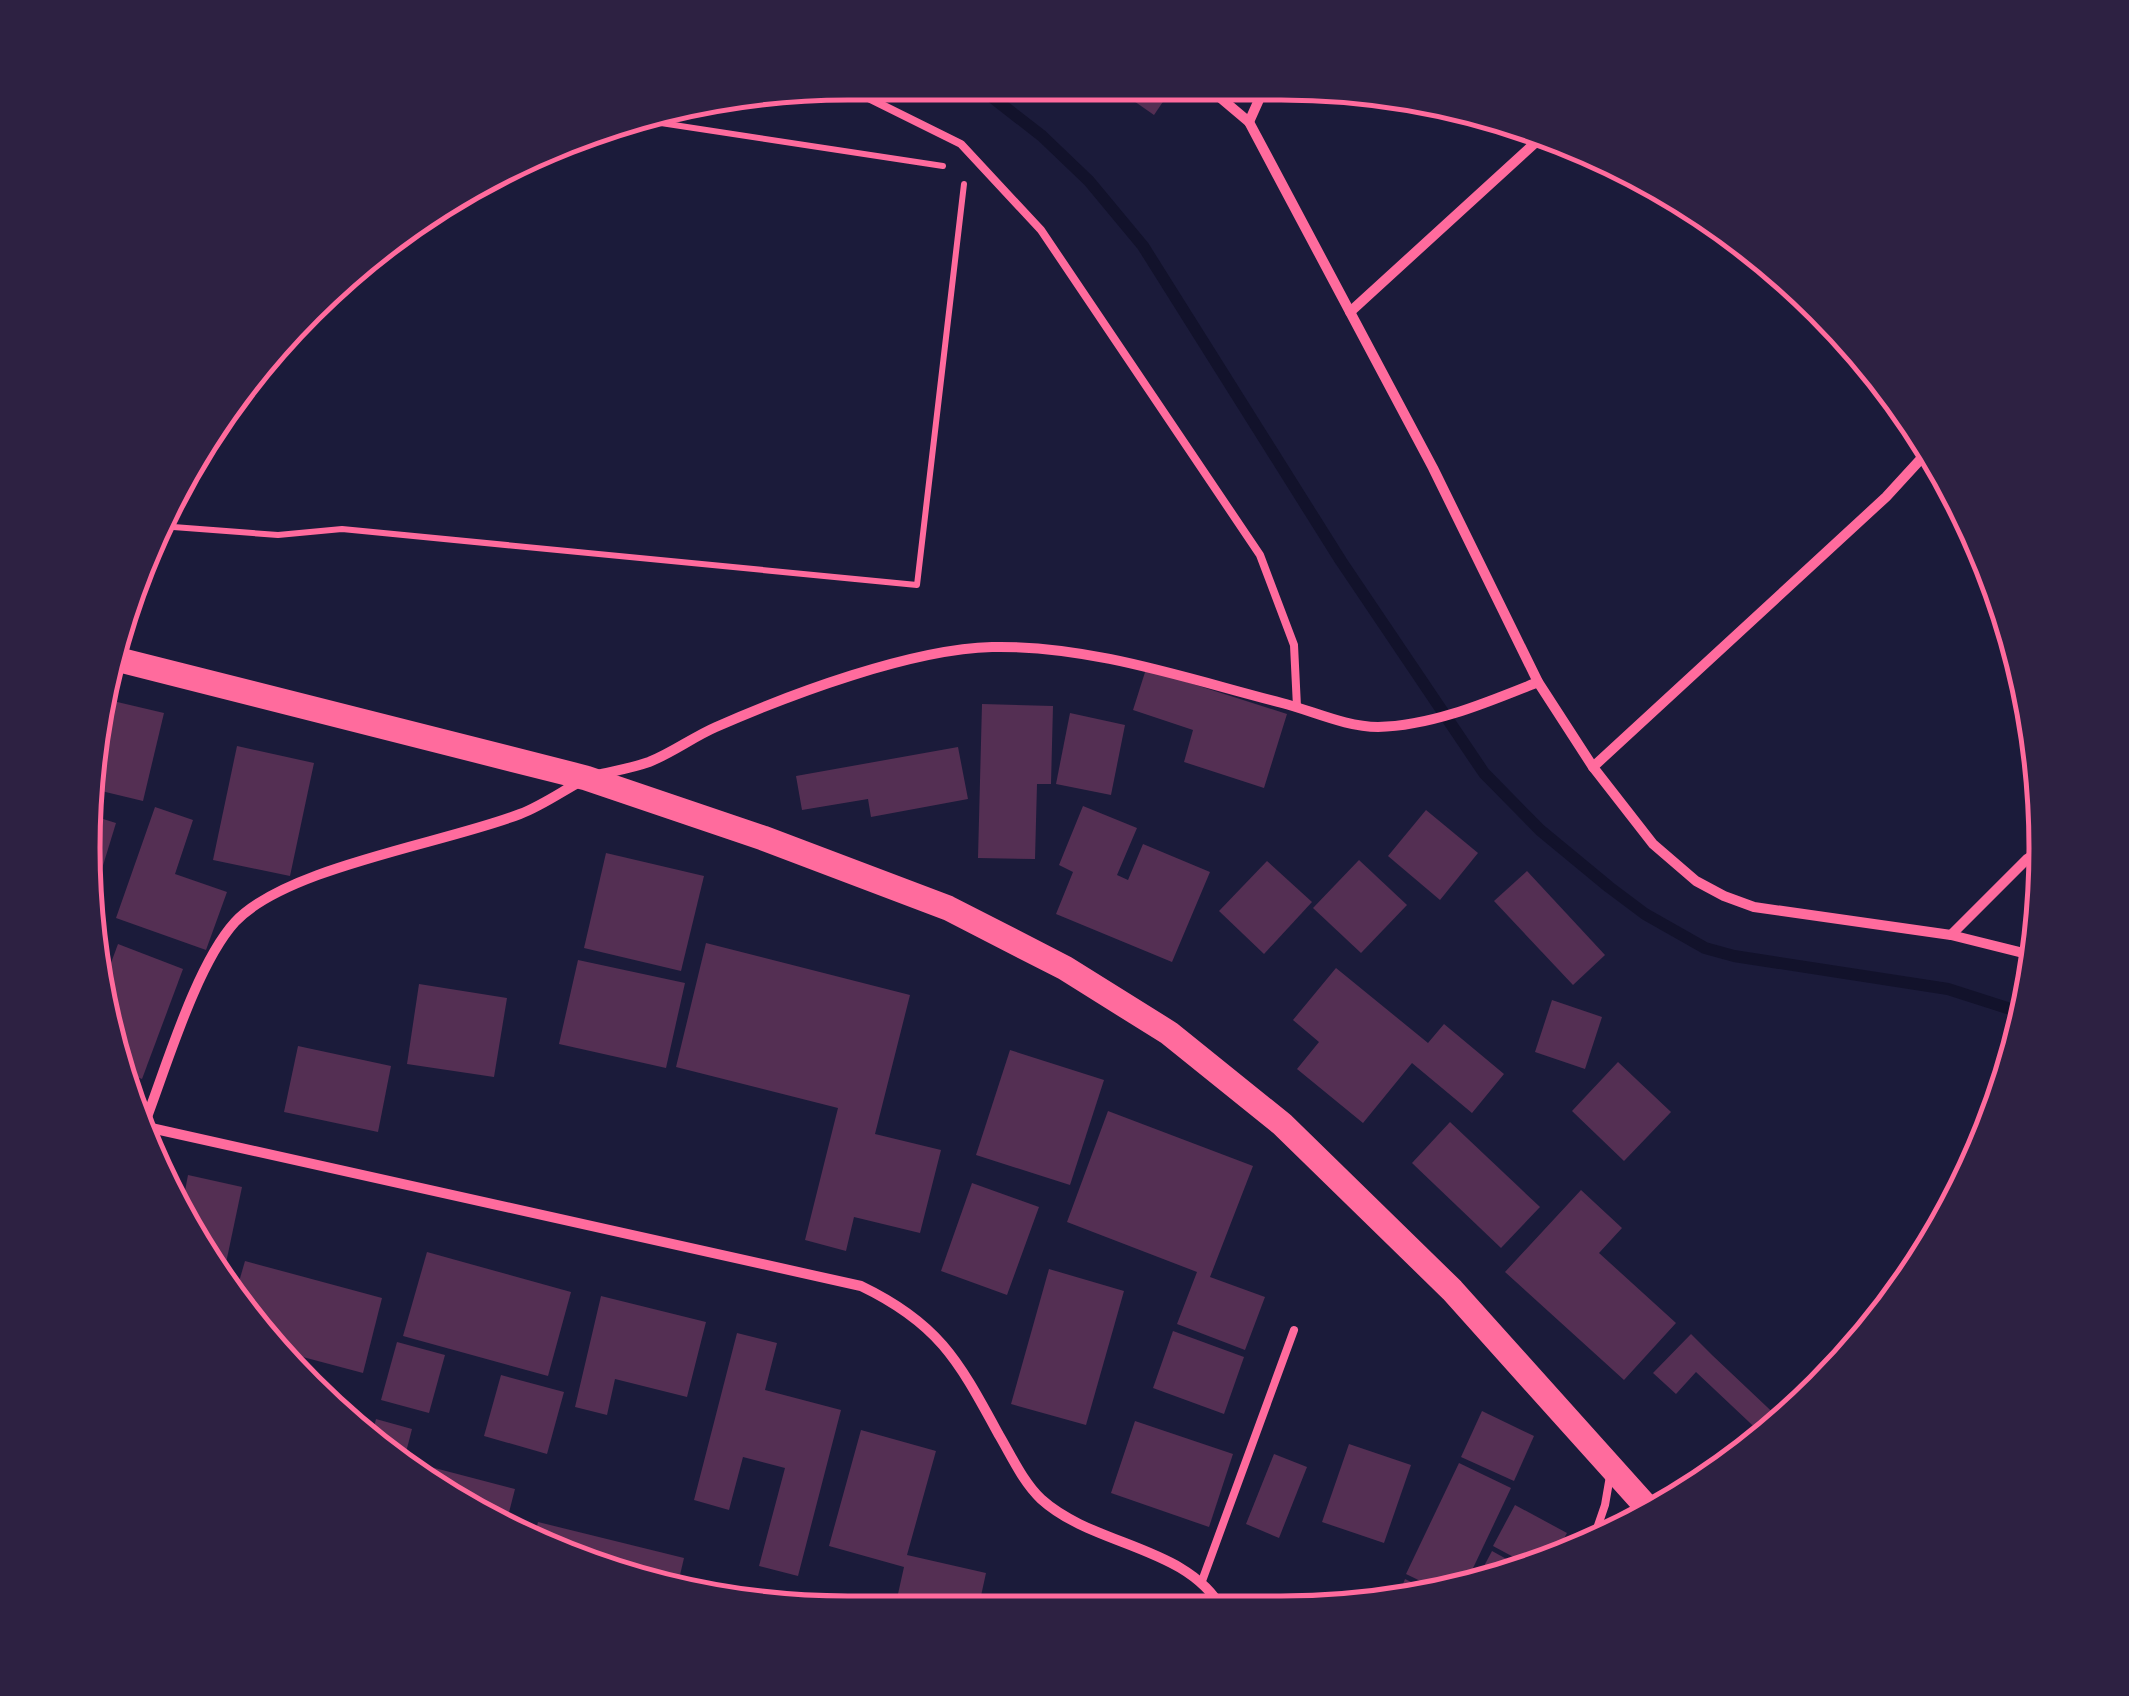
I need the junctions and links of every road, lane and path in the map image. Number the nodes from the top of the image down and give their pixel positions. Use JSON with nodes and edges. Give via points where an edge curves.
{"nodes":[{"id":1,"x":872,"y":100,"type":"edge"},
{"id":2,"x":1223,"y":100,"type":"edge"},
{"id":3,"x":1259,"y":100,"type":"edge"},
{"id":4,"x":1249,"y":122,"type":"junction"},
{"id":5,"x":662,"y":123,"type":"edge"},
{"id":6,"x":1533,"y":145,"type":"edge"},
{"id":7,"x":947,"y":166,"type":"dead end"},
{"id":8,"x":966,"y":169,"type":"dead end"},
{"id":9,"x":1350,"y":312,"type":"junction"},
{"id":10,"x":1920,"y":460,"type":"edge"},
{"id":11,"x":173,"y":527,"type":"edge"},
{"id":12,"x":123,"y":661,"type":"edge"},
{"id":13,"x":1538,"y":682,"type":"junction"},
{"id":14,"x":1297,"y":707,"type":"junction"},
{"id":15,"x":1593,"y":767,"type":"junction"},
{"id":16,"x":586,"y":778,"type":"junction"},
{"id":17,"x":2029,"y":857,"type":"edge"},
{"id":18,"x":1950,"y":935,"type":"junction"},
{"id":19,"x":2022,"y":953,"type":"edge"},
{"id":20,"x":149,"y":1113,"type":"edge"},
{"id":21,"x":156,"y":1131,"type":"edge"},
{"id":22,"x":1294,"y":1330,"type":"dead end"},
{"id":23,"x":1611,"y":1470,"type":"junction"},
{"id":24,"x":1642,"y":1503,"type":"edge"},
{"id":25,"x":1598,"y":1525,"type":"edge"},
{"id":26,"x":1202,"y":1581,"type":"junction"},
{"id":27,"x":1212,"y":1596,"type":"edge"}],
"edges":[{"from":1,"to":14,"type":"lane","via":[[961,144],[1041,230],[1260,555],[1294,644]]},
{"from":2,"to":4,"type":"street"},
{"from":3,"to":4,"type":"street"},
{"from":4,"to":9,"type":"street"},
{"from":5,"to":7,"type":"path"},
{"from":6,"to":9,"type":"street"},
{"from":8,"to":11,"type":"path","via":[[917,585],[342,528],[278,535]]},
{"from":9,"to":13,"type":"street"},
{"from":10,"to":15,"type":"street"},
{"from":12,"to":16,"type":"main road"},
{"from":13,"to":14,"type":"street","via":[[1406,725],[1372,727]]},
{"from":13,"to":15,"type":"street"},
{"from":14,"to":16,"type":"street","via":[[1103,659],[1022,648],[956,650],[807,692],[649,762]]},
{"from":15,"to":18,"type":"street","via":[[1652,844],[1724,896],[1754,907]]},
{"from":16,"to":20,"type":"street","via":[[524,813],[304,881],[254,904],[208,968]]},
{"from":16,"to":23,"type":"main road","via":[[948,908],[1066,968],[1169,1033],[1352,1190],[1452,1290]]},
{"from":17,"to":18,"type":"street"},
{"from":18,"to":19,"type":"street"},
{"from":21,"to":26,"type":"street","via":[[861,1286],[936,1334],[1038,1496],[1082,1528]]},
{"from":22,"to":26,"type":"lane"},
{"from":23,"to":24,"type":"main road"},
{"from":23,"to":25,"type":"lane"},
{"from":26,"to":27,"type":"street"}]}
